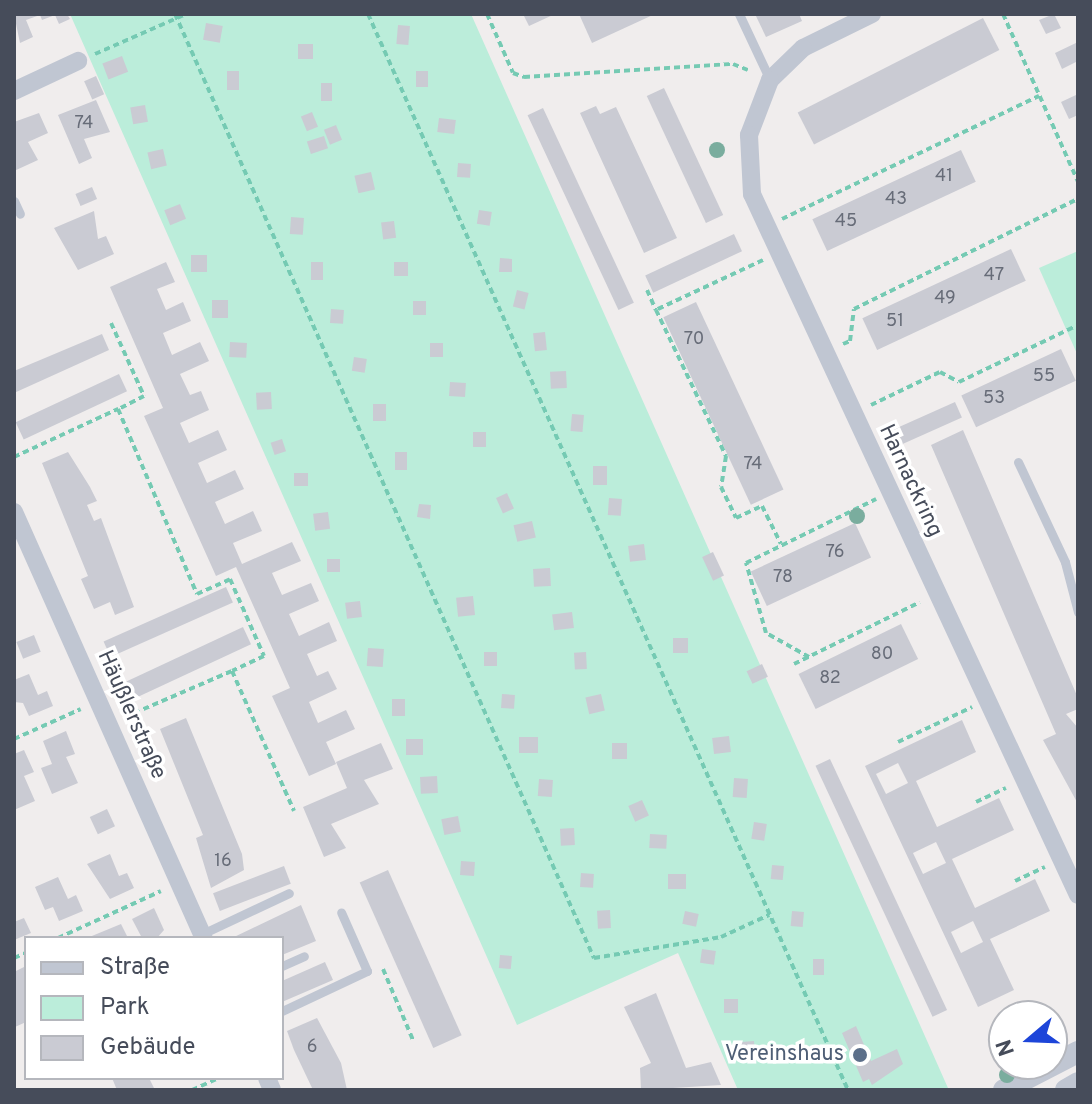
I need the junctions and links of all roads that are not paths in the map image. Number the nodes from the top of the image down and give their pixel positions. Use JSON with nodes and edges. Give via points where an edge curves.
{"nodes":[{"id":1,"x":739,"y":14,"type":"edge"},
{"id":2,"x":872,"y":14,"type":"edge"},
{"id":3,"x":78,"y":61,"type":"road end"},
{"id":4,"x":770,"y":80,"type":"junction"},
{"id":5,"x":14,"y":91,"type":"edge"},
{"id":6,"x":14,"y":201,"type":"edge"},
{"id":7,"x":20,"y":214,"type":"dead end"},
{"id":8,"x":1018,"y":462,"type":"dead end"},
{"id":9,"x":15,"y":517,"type":"edge"},
{"id":10,"x":1078,"y":612,"type":"edge"},
{"id":11,"x":289,"y":893,"type":"dead end"},
{"id":12,"x":1078,"y":895,"type":"edge"},
{"id":13,"x":341,"y":912,"type":"dead end"},
{"id":14,"x":203,"y":936,"type":"edge"},
{"id":15,"x":304,"y":956,"type":"dead end"},
{"id":16,"x":284,"y":965,"type":"edge"},
{"id":17,"x":284,"y":1010,"type":"edge"},
{"id":18,"x":1078,"y":1052,"type":"edge"},
{"id":19,"x":1078,"y":1083,"type":"edge"},
{"id":20,"x":1004,"y":1090,"type":"edge"},
{"id":21,"x":1066,"y":1090,"type":"edge"}],
"edges":[{"from":1,"to":4,"type":"lane"},
{"from":2,"to":4,"type":"street","name":"Harnackring","via":[[803,48]]},
{"from":3,"to":5,"type":"street"},
{"from":4,"to":12,"type":"street","name":"Harnackring","via":[[748,147],[749,181],[764,227]]},
{"from":6,"to":7,"type":"lane"},
{"from":8,"to":10,"type":"lane","via":[[1065,562]]},
{"from":9,"to":14,"type":"street","name":"Häußlerstraße"},
{"from":11,"to":14,"type":"lane"},
{"from":13,"to":17,"type":"lane","via":[[367,971]]},
{"from":15,"to":16,"type":"lane"},
{"from":18,"to":20,"type":"street"},
{"from":19,"to":21,"type":"street"}]}
